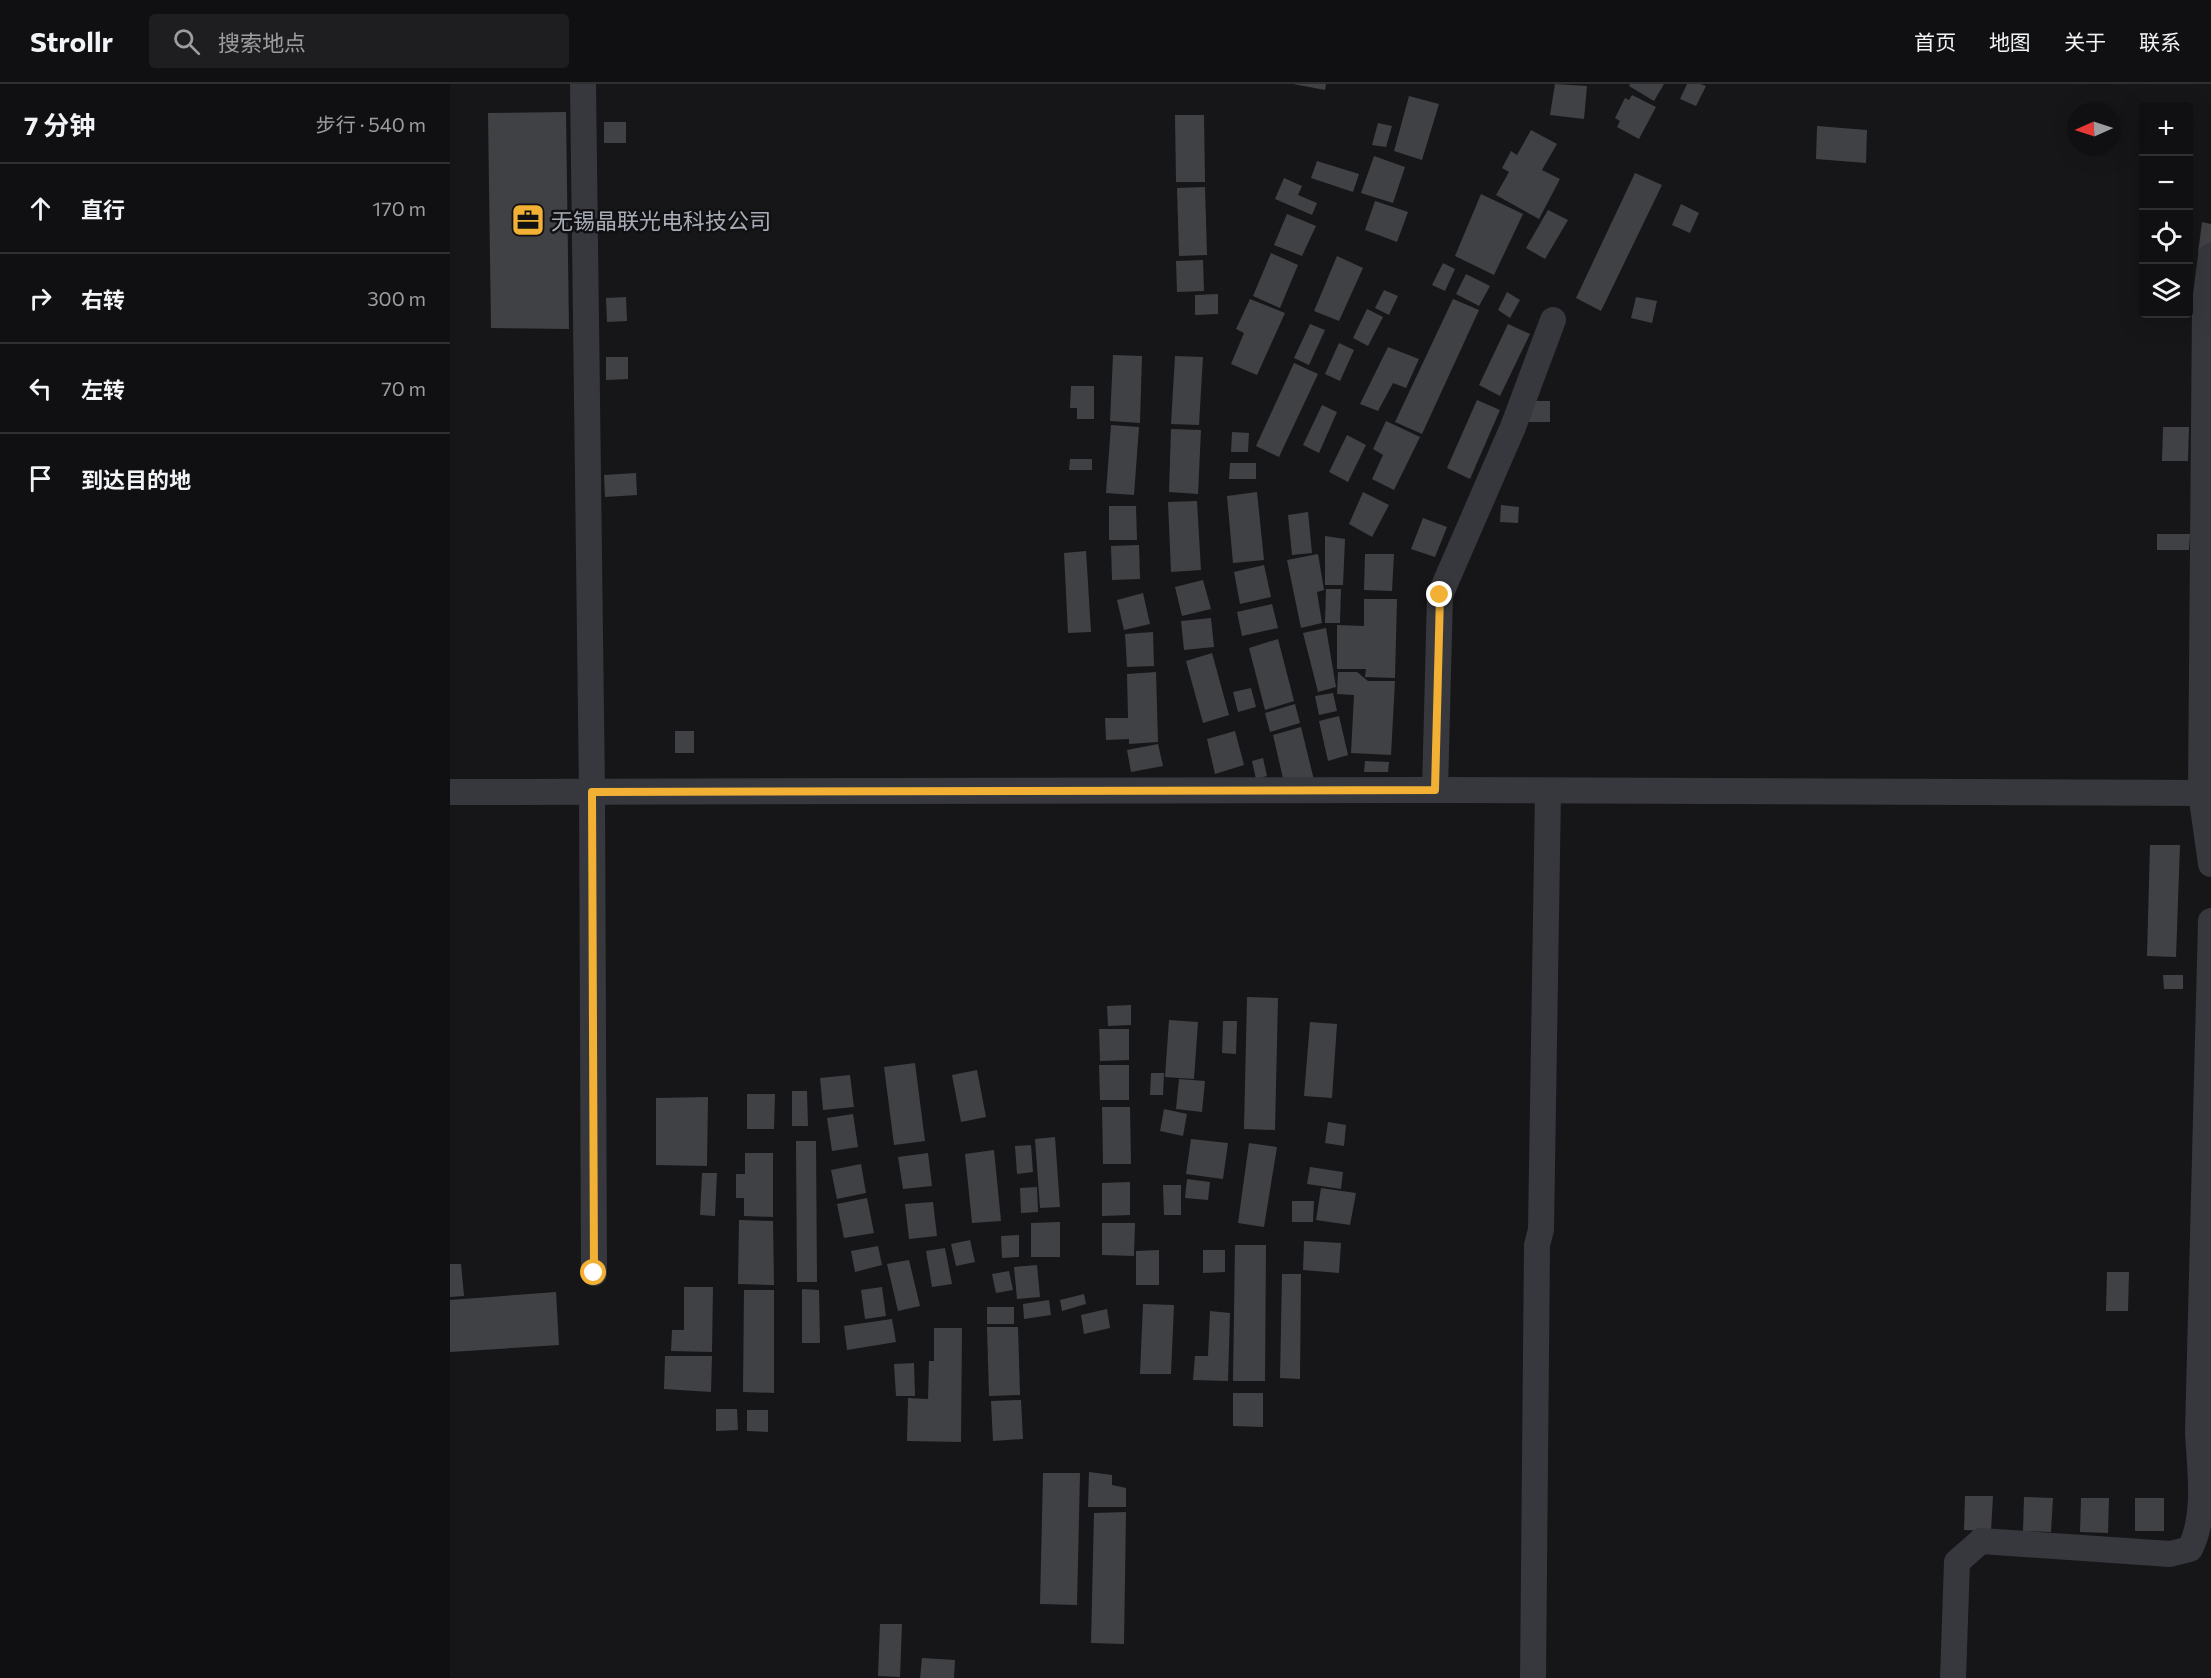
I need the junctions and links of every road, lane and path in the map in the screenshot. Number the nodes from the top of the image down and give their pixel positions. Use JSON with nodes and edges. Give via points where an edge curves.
{"nodes":[{"id":1,"x":583,"y":84,"type":"edge"},
{"id":2,"x":2211,"y":256,"type":"edge"},
{"id":3,"x":1552,"y":320,"type":"dead end"},
{"id":4,"x":1435,"y":790,"type":"junction"},
{"id":5,"x":1548,"y":791,"type":"junction"},
{"id":6,"x":450,"y":792,"type":"edge"},
{"id":7,"x":592,"y":792,"type":"junction"},
{"id":8,"x":2206,"y":793,"type":"edge"},
{"id":9,"x":2211,"y":864,"type":"edge"},
{"id":10,"x":2211,"y":921,"type":"edge"},
{"id":11,"x":594,"y":1273,"type":"dead end"},
{"id":12,"x":1533,"y":1678,"type":"edge"},
{"id":13,"x":1953,"y":1678,"type":"edge"}],
"edges":[{"from":1,"to":7,"type":"street"},
{"from":2,"to":8,"type":"street","via":[[2205,303]]},
{"from":3,"to":4,"type":"street","via":[[1513,427],[1440,595]]},
{"from":4,"to":5,"type":"street"},
{"from":4,"to":7,"type":"street"},
{"from":5,"to":8,"type":"street"},
{"from":5,"to":12,"type":"street","via":[[1541,1230],[1537,1245]]},
{"from":6,"to":7,"type":"street"},
{"from":7,"to":11,"type":"street"},
{"from":8,"to":9,"type":"street"},
{"from":10,"to":13,"type":"street","via":[[2198,1433],[2201,1494],[2195,1538],[2190,1549],[2170,1554],[1981,1541],[1957,1562]]}]}
